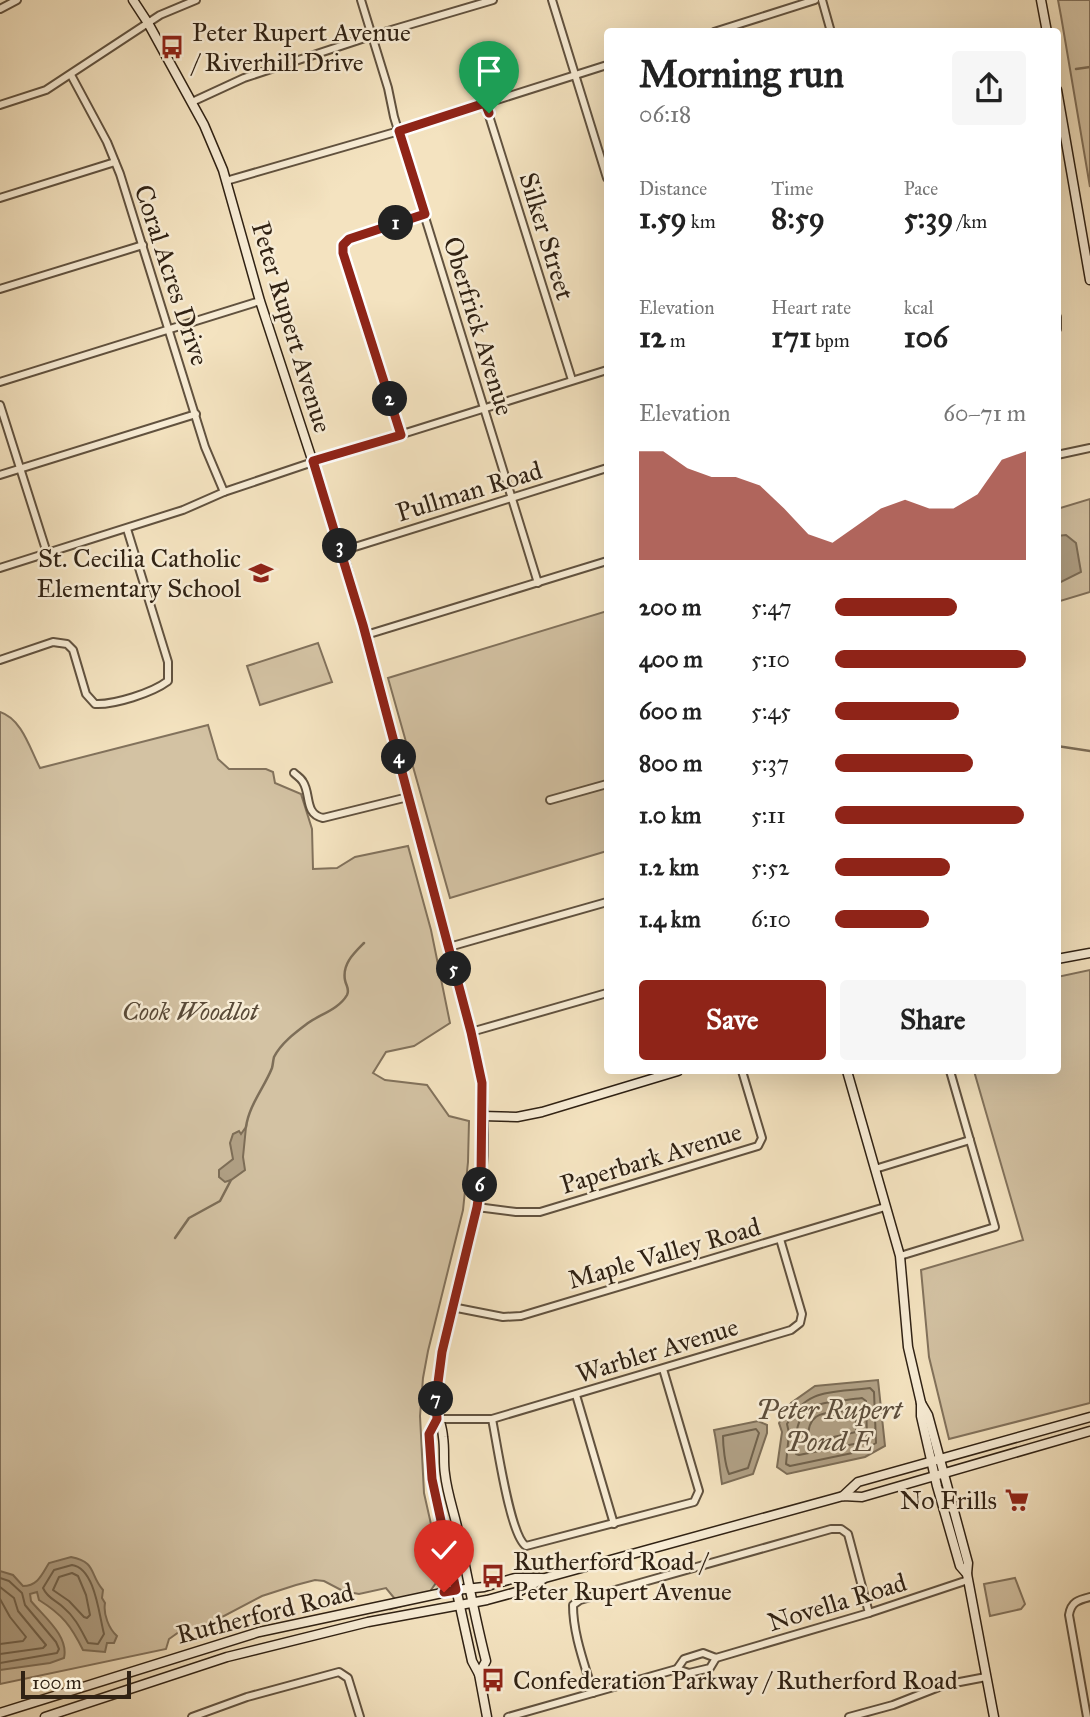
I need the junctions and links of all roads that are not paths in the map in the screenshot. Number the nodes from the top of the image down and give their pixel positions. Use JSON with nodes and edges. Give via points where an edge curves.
{"nodes":[{"id":1,"x":17,"y":0,"type":"edge"},
{"id":2,"x":133,"y":0,"type":"edge"},
{"id":3,"x":196,"y":0,"type":"edge"},
{"id":4,"x":361,"y":0,"type":"edge"},
{"id":5,"x":493,"y":0,"type":"edge"},
{"id":6,"x":552,"y":0,"type":"edge"},
{"id":7,"x":816,"y":0,"type":"edge"},
{"id":8,"x":822,"y":0,"type":"edge"},
{"id":9,"x":1041,"y":0,"type":"edge"},
{"id":10,"x":0,"y":9,"type":"edge"},
{"id":11,"x":148,"y":23,"type":"junction"},
{"id":12,"x":727,"y":28,"type":"edge"},
{"id":13,"x":830,"y":28,"type":"edge"},
{"id":14,"x":1046,"y":28,"type":"edge"},
{"id":15,"x":371,"y":36,"type":"junction"},
{"id":16,"x":604,"y":66,"type":"edge"},
{"id":17,"x":71,"y":75,"type":"junction"},
{"id":18,"x":576,"y":75,"type":"junction"},
{"id":19,"x":192,"y":102,"type":"junction"},
{"id":20,"x":485,"y":103,"type":"junction"},
{"id":21,"x":0,"y":105,"type":"edge"},
{"id":22,"x":1061,"y":113,"type":"edge"},
{"id":23,"x":399,"y":131,"type":"junction"},
{"id":24,"x":115,"y":162,"type":"junction"},
{"id":25,"x":604,"y":168,"type":"edge"},
{"id":26,"x":226,"y":181,"type":"junction"},
{"id":27,"x":0,"y":198,"type":"edge"},
{"id":28,"x":425,"y":214,"type":"junction"},
{"id":29,"x":144,"y":245,"type":"junction"},
{"id":30,"x":1090,"y":280,"type":"edge"},
{"id":31,"x":0,"y":289,"type":"edge"},
{"id":32,"x":260,"y":301,"type":"junction"},
{"id":33,"x":169,"y":329,"type":"junction"},
{"id":34,"x":604,"y":371,"type":"edge"},
{"id":35,"x":572,"y":380,"type":"junction"},
{"id":36,"x":0,"y":382,"type":"edge"},
{"id":37,"x":0,"y":405,"type":"edge"},
{"id":38,"x":485,"y":409,"type":"junction"},
{"id":39,"x":196,"y":414,"type":"junction"},
{"id":40,"x":401,"y":435,"type":"junction"},
{"id":41,"x":1090,"y":448,"type":"edge"},
{"id":42,"x":1061,"y":454,"type":"edge"},
{"id":43,"x":313,"y":461,"type":"junction"},
{"id":44,"x":20,"y":468,"type":"junction"},
{"id":45,"x":604,"y":469,"type":"edge"},
{"id":46,"x":0,"y":475,"type":"edge"},
{"id":47,"x":224,"y":492,"type":"junction"},
{"id":48,"x":512,"y":498,"type":"junction"},
{"id":49,"x":127,"y":529,"type":"junction"},
{"id":50,"x":342,"y":551,"type":"junction"},
{"id":51,"x":47,"y":553,"type":"junction"},
{"id":52,"x":604,"y":562,"type":"edge"},
{"id":53,"x":0,"y":568,"type":"edge"},
{"id":54,"x":538,"y":583,"type":"junction"},
{"id":55,"x":366,"y":635,"type":"junction"},
{"id":56,"x":0,"y":660,"type":"edge"},
{"id":57,"x":294,"y":773,"type":"dead end"},
{"id":58,"x":604,"y":785,"type":"edge"},
{"id":59,"x":408,"y":797,"type":"junction"},
{"id":60,"x":550,"y":800,"type":"dead end"},
{"id":61,"x":604,"y":903,"type":"edge"},
{"id":62,"x":449,"y":947,"type":"junction"},
{"id":63,"x":1090,"y":953,"type":"edge"},
{"id":64,"x":1061,"y":958,"type":"edge"},
{"id":65,"x":604,"y":994,"type":"edge"},
{"id":66,"x":471,"y":1032,"type":"junction"},
{"id":67,"x":668,"y":1074,"type":"edge"},
{"id":68,"x":743,"y":1074,"type":"edge"},
{"id":69,"x":848,"y":1074,"type":"edge"},
{"id":70,"x":951,"y":1074,"type":"edge"},
{"id":71,"x":482,"y":1116,"type":"junction"},
{"id":72,"x":970,"y":1140,"type":"junction"},
{"id":73,"x":875,"y":1169,"type":"junction"},
{"id":74,"x":477,"y":1207,"type":"junction"},
{"id":75,"x":886,"y":1207,"type":"junction"},
{"id":76,"x":780,"y":1239,"type":"junction"},
{"id":77,"x":900,"y":1256,"type":"junction"},
{"id":78,"x":452,"y":1307,"type":"junction"},
{"id":79,"x":663,"y":1368,"type":"junction"},
{"id":80,"x":576,"y":1395,"type":"junction"},
{"id":81,"x":921,"y":1403,"type":"junction"},
{"id":82,"x":1090,"y":1418,"type":"edge"},
{"id":83,"x":437,"y":1419,"type":"junction"},
{"id":84,"x":492,"y":1419,"type":"junction"},
{"id":85,"x":1090,"y":1431,"type":"edge"},
{"id":86,"x":941,"y":1458,"type":"junction"},
{"id":87,"x":931,"y":1461,"type":"junction"},
{"id":88,"x":945,"y":1473,"type":"junction"},
{"id":89,"x":934,"y":1476,"type":"junction"},
{"id":90,"x":843,"y":1496,"type":"junction"},
{"id":91,"x":614,"y":1524,"type":"junction"},
{"id":92,"x":968,"y":1577,"type":"junction"},
{"id":93,"x":545,"y":1578,"type":"junction"},
{"id":94,"x":470,"y":1588,"type":"junction"},
{"id":95,"x":456,"y":1590,"type":"junction"},
{"id":96,"x":1090,"y":1597,"type":"edge"},
{"id":97,"x":472,"y":1602,"type":"junction"},
{"id":98,"x":460,"y":1604,"type":"junction"},
{"id":99,"x":869,"y":1613,"type":"junction"},
{"id":100,"x":716,"y":1658,"type":"junction"},
{"id":101,"x":677,"y":1669,"type":"junction"},
{"id":102,"x":479,"y":1674,"type":"junction"},
{"id":103,"x":986,"y":1677,"type":"junction"},
{"id":104,"x":593,"y":1693,"type":"junction"},
{"id":105,"x":0,"y":1713,"type":"edge"},
{"id":106,"x":45,"y":1717,"type":"edge"},
{"id":107,"x":192,"y":1717,"type":"edge"},
{"id":108,"x":360,"y":1717,"type":"edge"},
{"id":109,"x":487,"y":1717,"type":"edge"},
{"id":110,"x":508,"y":1717,"type":"edge"},
{"id":111,"x":849,"y":1717,"type":"edge"},
{"id":112,"x":994,"y":1717,"type":"edge"},
{"id":113,"x":1087,"y":1717,"type":"edge"}],
"edges":[{"from":1,"to":10,"type":"street"},
{"from":2,"to":11,"type":"street","name":"Peter Rupert Avenue"},
{"from":3,"to":11,"type":"street"},
{"from":4,"to":15,"type":"street","name":"Oberfrick Avenue"},
{"from":5,"to":15,"type":"street"},
{"from":6,"to":18,"type":"street"},
{"from":7,"to":12,"type":"street"},
{"from":8,"to":13,"type":"street"},
{"from":9,"to":14,"type":"street"},
{"from":11,"to":17,"type":"street"},
{"from":11,"to":19,"type":"street","name":"Peter Rupert Avenue"},
{"from":15,"to":19,"type":"street","via":[[244,78]]},
{"from":15,"to":23,"type":"street","name":"Oberfrick Avenue"},
{"from":16,"to":18,"type":"street"},
{"from":17,"to":21,"type":"street","via":[[46,90]]},
{"from":17,"to":24,"type":"street","name":"Coral Acres Drive"},
{"from":18,"to":20,"type":"street"},
{"from":18,"to":25,"type":"street"},
{"from":19,"to":26,"type":"street","name":"Peter Rupert Avenue"},
{"from":20,"to":23,"type":"street"},
{"from":20,"to":35,"type":"street","name":"Silker Street"},
{"from":22,"to":30,"type":"street"},
{"from":23,"to":26,"type":"street"},
{"from":23,"to":28,"type":"street","name":"Oberfrick Avenue"},
{"from":24,"to":27,"type":"street"},
{"from":24,"to":29,"type":"street","name":"Coral Acres Drive"},
{"from":26,"to":32,"type":"street","name":"Peter Rupert Avenue"},
{"from":28,"to":38,"type":"street","name":"Oberfrick Avenue"},
{"from":28,"to":40,"type":"street","via":[[343,245]]},
{"from":29,"to":31,"type":"street"},
{"from":29,"to":33,"type":"street","name":"Coral Acres Drive"},
{"from":32,"to":33,"type":"street"},
{"from":32,"to":43,"type":"street","name":"Peter Rupert Avenue"},
{"from":33,"to":36,"type":"street"},
{"from":33,"to":39,"type":"street","name":"Coral Acres Drive"},
{"from":34,"to":35,"type":"street"},
{"from":35,"to":38,"type":"street"},
{"from":37,"to":44,"type":"street"},
{"from":38,"to":40,"type":"street"},
{"from":38,"to":48,"type":"street","name":"Oberfrick Avenue"},
{"from":39,"to":44,"type":"street"},
{"from":39,"to":47,"type":"street","name":"Coral Acres Drive"},
{"from":40,"to":43,"type":"street"},
{"from":41,"to":42,"type":"street"},
{"from":43,"to":47,"type":"street"},
{"from":43,"to":50,"type":"street","name":"Peter Rupert Avenue"},
{"from":44,"to":46,"type":"street"},
{"from":44,"to":51,"type":"street"},
{"from":45,"to":48,"type":"street","name":"Pullman Road"},
{"from":47,"to":49,"type":"street"},
{"from":48,"to":50,"type":"street","name":"Pullman Road"},
{"from":48,"to":54,"type":"street","name":"Oberfrick Avenue"},
{"from":49,"to":51,"type":"street"},
{"from":49,"to":56,"type":"street","via":[[168,662],[168,681],[107,705],[95,704],[86,694],[67,643],[53,642]]},
{"from":50,"to":55,"type":"street","name":"Peter Rupert Avenue"},
{"from":51,"to":53,"type":"street"},
{"from":52,"to":54,"type":"street"},
{"from":54,"to":55,"type":"street"},
{"from":55,"to":59,"type":"street","name":"Peter Rupert Avenue"},
{"from":57,"to":59,"type":"street","via":[[304,782],[311,810],[323,818]]},
{"from":58,"to":60,"type":"street"},
{"from":59,"to":62,"type":"street","name":"Peter Rupert Avenue"},
{"from":61,"to":62,"type":"street"},
{"from":62,"to":66,"type":"street","name":"Peter Rupert Avenue"},
{"from":63,"to":64,"type":"street"},
{"from":65,"to":66,"type":"street"},
{"from":66,"to":71,"type":"street","name":"Peter Rupert Avenue","via":[[482,1083]]},
{"from":67,"to":71,"type":"street","via":[[542,1112]]},
{"from":68,"to":74,"type":"street","name":"Paperbark Avenue","via":[[762,1139],[758,1146],[540,1212]]},
{"from":69,"to":73,"type":"street"},
{"from":70,"to":72,"type":"street"},
{"from":71,"to":74,"type":"street","name":"Peter Rupert Avenue"},
{"from":72,"to":73,"type":"street"},
{"from":72,"to":77,"type":"street","via":[[995,1227]]},
{"from":73,"to":75,"type":"street"},
{"from":74,"to":78,"type":"street","name":"Peter Rupert Avenue"},
{"from":75,"to":76,"type":"street","name":"Maple Valley Road"},
{"from":75,"to":77,"type":"street"},
{"from":76,"to":78,"type":"street","name":"Maple Valley Road","via":[[521,1316]]},
{"from":76,"to":79,"type":"street","name":"Warbler Avenue","via":[[802,1314],[800,1323],[791,1330]]},
{"from":77,"to":81,"type":"street","via":[[908,1347]]},
{"from":78,"to":83,"type":"street","name":"Peter Rupert Avenue","via":[[442,1352]]},
{"from":79,"to":80,"type":"street","name":"Warbler Avenue"},
{"from":79,"to":91,"type":"street","via":[[698,1497],[694,1502]]},
{"from":80,"to":84,"type":"street","name":"Warbler Avenue"},
{"from":80,"to":91,"type":"street"},
{"from":81,"to":86,"type":"street"},
{"from":81,"to":87,"type":"street"},
{"from":82,"to":86,"type":"street","name":"Rutherford Road"},
{"from":83,"to":84,"type":"street","name":"Warbler Avenue"},
{"from":83,"to":94,"type":"street","name":"Peter Rupert Avenue"},
{"from":83,"to":95,"type":"street","name":"Peter Rupert Avenue","via":[[429,1434],[432,1479]]},
{"from":84,"to":91,"type":"street","via":[[507,1498],[522,1545],[535,1546]]},
{"from":85,"to":88,"type":"street","name":"Rutherford Road"},
{"from":86,"to":87,"type":"street","name":"Rutherford Road"},
{"from":86,"to":88,"type":"street"},
{"from":87,"to":89,"type":"street"},
{"from":87,"to":90,"type":"street","name":"Rutherford Road","via":[[858,1482]]},
{"from":88,"to":89,"type":"street","name":"Rutherford Road"},
{"from":88,"to":92,"type":"street"},
{"from":89,"to":90,"type":"street","name":"Rutherford Road","via":[[862,1497]]},
{"from":89,"to":92,"type":"street","via":[[960,1566]]},
{"from":90,"to":93,"type":"street","name":"Rutherford Road"},
{"from":92,"to":99,"type":"street","name":"Novella Road"},
{"from":92,"to":103,"type":"street"},
{"from":93,"to":94,"type":"street","name":"Rutherford Road","via":[[515,1578]]},
{"from":93,"to":97,"type":"street","name":"Rutherford Road","via":[[520,1591]]},
{"from":94,"to":95,"type":"street","name":"Rutherford Road"},
{"from":94,"to":97,"type":"street","name":"Peter Rupert Avenue"},
{"from":95,"to":98,"type":"street","name":"Peter Rupert Avenue"},
{"from":95,"to":105,"type":"street","name":"Rutherford Road","via":[[259,1632]]},
{"from":96,"to":113,"type":"street","via":[[1070,1606],[1069,1615]]},
{"from":97,"to":98,"type":"street","name":"Rutherford Road"},
{"from":97,"to":102,"type":"street","name":"Peter Rupert Avenue","via":[[486,1661]]},
{"from":98,"to":102,"type":"street","name":"Peter Rupert Avenue"},
{"from":98,"to":106,"type":"street","name":"Rutherford Road","via":[[227,1657]]},
{"from":99,"to":100,"type":"street","name":"Novella Road"},
{"from":99,"to":104,"type":"street","via":[[848,1534],[841,1529],[580,1600],[573,1605],[573,1614]]},
{"from":100,"to":101,"type":"street","name":"Novella Road","via":[[710,1668],[689,1673]]},
{"from":100,"to":101,"type":"street","name":"Novella Road","via":[[703,1653],[684,1659]]},
{"from":101,"to":104,"type":"street","name":"Novella Road"},
{"from":102,"to":109,"type":"street"},
{"from":103,"to":111,"type":"street","via":[[944,1685]]},
{"from":103,"to":112,"type":"street"},
{"from":104,"to":110,"type":"street","name":"Novella Road"},
{"from":107,"to":108,"type":"street","via":[[247,1696],[339,1672],[348,1678]]}]}
